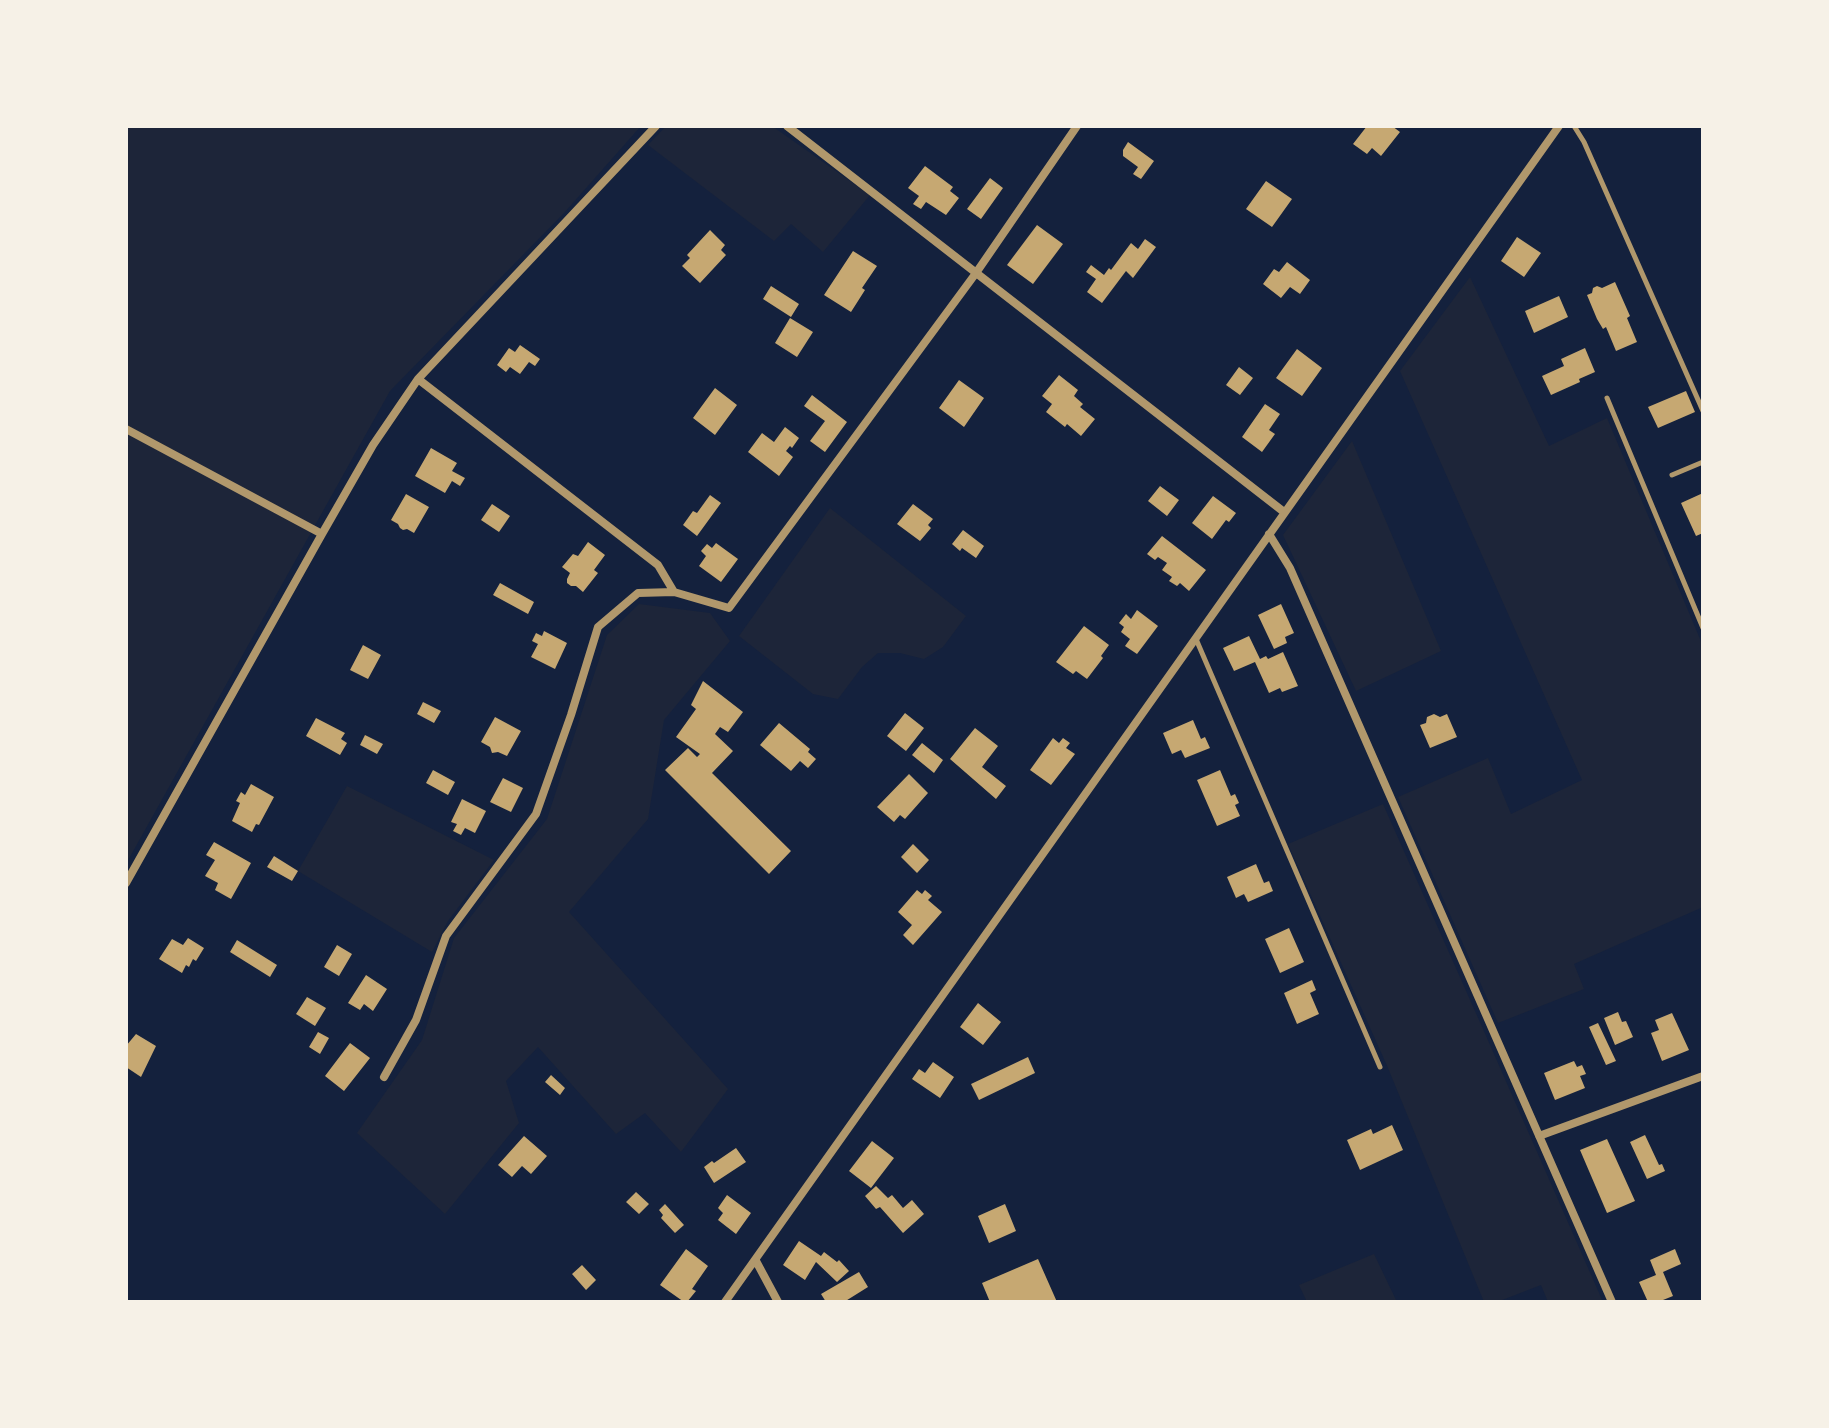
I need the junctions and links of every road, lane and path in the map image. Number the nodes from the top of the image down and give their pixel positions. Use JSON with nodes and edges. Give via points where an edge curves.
{"nodes":[{"id":1,"x":656,"y":126,"type":"edge"},
{"id":2,"x":787,"y":126,"type":"edge"},
{"id":3,"x":1077,"y":126,"type":"edge"},
{"id":4,"x":1559,"y":126,"type":"edge"},
{"id":5,"x":1574,"y":126,"type":"edge"},
{"id":6,"x":976,"y":273,"type":"junction"},
{"id":7,"x":418,"y":379,"type":"junction"},
{"id":8,"x":1607,"y":398,"type":"dead end"},
{"id":9,"x":1703,"y":411,"type":"edge"},
{"id":10,"x":126,"y":429,"type":"edge"},
{"id":11,"x":1703,"y":462,"type":"edge"},
{"id":12,"x":1672,"y":475,"type":"dead end"},
{"id":13,"x":1284,"y":512,"type":"junction"},
{"id":14,"x":322,"y":534,"type":"junction"},
{"id":15,"x":1269,"y":534,"type":"junction"},
{"id":16,"x":674,"y":592,"type":"junction"},
{"id":17,"x":1703,"y":628,"type":"edge"},
{"id":18,"x":1195,"y":638,"type":"junction"},
{"id":19,"x":126,"y":883,"type":"edge"},
{"id":20,"x":1380,"y":1067,"type":"dead end"},
{"id":21,"x":1703,"y":1076,"type":"edge"},
{"id":22,"x":384,"y":1077,"type":"dead end"},
{"id":23,"x":1539,"y":1136,"type":"junction"},
{"id":24,"x":756,"y":1261,"type":"junction"},
{"id":25,"x":725,"y":1302,"type":"edge"},
{"id":26,"x":778,"y":1302,"type":"edge"},
{"id":27,"x":1612,"y":1302,"type":"edge"}],
"edges":[{"from":1,"to":7,"type":"street"},
{"from":2,"to":6,"type":"street"},
{"from":3,"to":6,"type":"street"},
{"from":4,"to":13,"type":"street"},
{"from":5,"to":9,"type":"lane"},
{"from":6,"to":13,"type":"street"},
{"from":6,"to":16,"type":"street","via":[[729,608]]},
{"from":7,"to":14,"type":"street"},
{"from":7,"to":16,"type":"street","via":[[658,565]]},
{"from":8,"to":17,"type":"lane"},
{"from":10,"to":14,"type":"street"},
{"from":11,"to":12,"type":"lane"},
{"from":13,"to":15,"type":"street"},
{"from":14,"to":19,"type":"street"},
{"from":15,"to":18,"type":"street"},
{"from":15,"to":23,"type":"street","via":[[1290,568]]},
{"from":16,"to":22,"type":"street","via":[[638,593],[598,627],[536,814],[446,936],[416,1020]]},
{"from":18,"to":20,"type":"lane"},
{"from":18,"to":24,"type":"street"},
{"from":21,"to":23,"type":"street"},
{"from":23,"to":27,"type":"street"},
{"from":24,"to":25,"type":"street"},
{"from":24,"to":26,"type":"street"}]}
